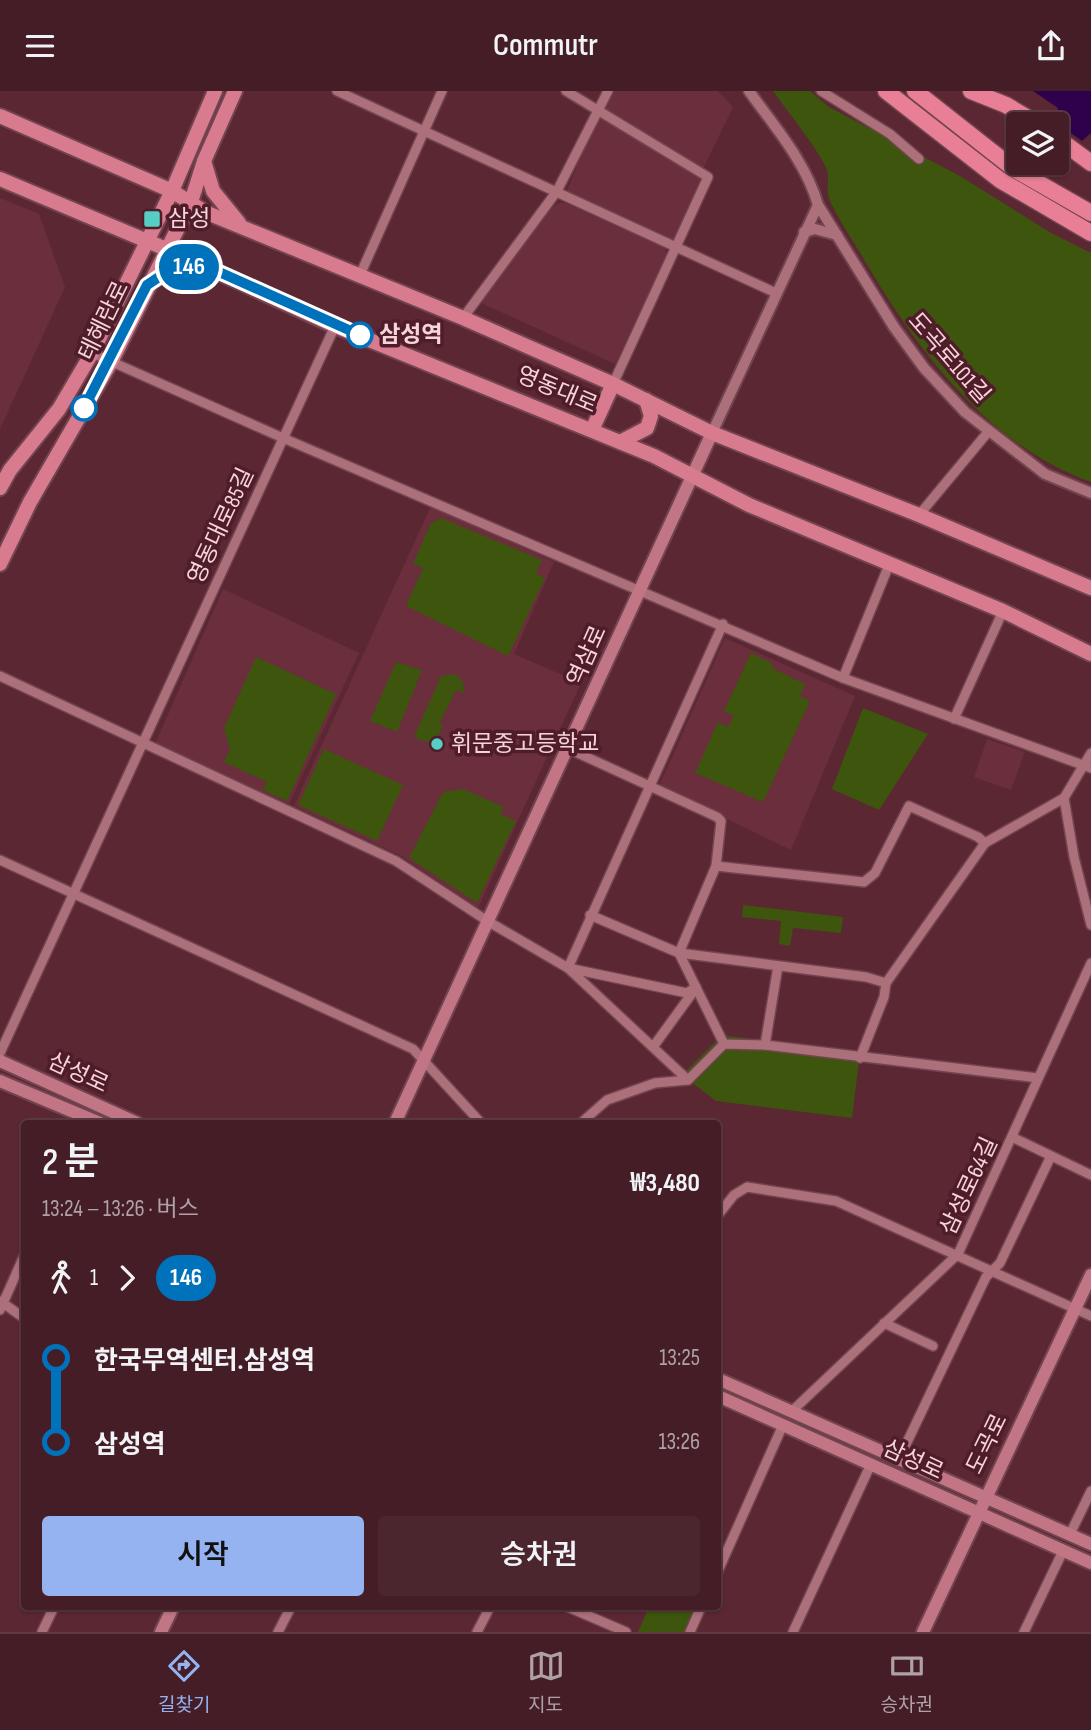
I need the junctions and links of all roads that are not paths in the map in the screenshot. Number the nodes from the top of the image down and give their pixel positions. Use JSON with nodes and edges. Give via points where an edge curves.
{"nodes":[{"id":1,"x":215,"y":91,"type":"edge"},
{"id":2,"x":235,"y":91,"type":"edge"},
{"id":3,"x":337,"y":91,"type":"edge"},
{"id":4,"x":442,"y":91,"type":"edge"},
{"id":5,"x":566,"y":91,"type":"edge"},
{"id":6,"x":608,"y":91,"type":"edge"},
{"id":7,"x":749,"y":91,"type":"edge"},
{"id":8,"x":821,"y":91,"type":"edge"},
{"id":9,"x":886,"y":91,"type":"edge"},
{"id":10,"x":915,"y":91,"type":"edge"},
{"id":11,"x":971,"y":91,"type":"edge"},
{"id":12,"x":597,"y":109,"type":"junction"},
{"id":13,"x":1018,"y":112,"type":"edge"},
{"id":14,"x":0,"y":116,"type":"edge"},
{"id":15,"x":424,"y":130,"type":"junction"},
{"id":16,"x":1069,"y":147,"type":"edge"},
{"id":17,"x":919,"y":159,"type":"dead end"},
{"id":18,"x":204,"y":161,"type":"junction"},
{"id":19,"x":1091,"y":163,"type":"edge"},
{"id":20,"x":0,"y":179,"type":"edge"},
{"id":21,"x":172,"y":191,"type":"junction"},
{"id":22,"x":557,"y":191,"type":"junction"},
{"id":23,"x":191,"y":202,"type":"junction"},
{"id":24,"x":817,"y":205,"type":"junction"},
{"id":25,"x":1091,"y":213,"type":"edge"},
{"id":26,"x":242,"y":226,"type":"junction"},
{"id":27,"x":804,"y":232,"type":"junction"},
{"id":28,"x":1091,"y":233,"type":"edge"},
{"id":29,"x":837,"y":235,"type":"junction"},
{"id":30,"x":147,"y":242,"type":"junction"},
{"id":31,"x":676,"y":247,"type":"junction"},
{"id":32,"x":165,"y":250,"type":"junction"},
{"id":33,"x":208,"y":267,"type":"junction"},
{"id":34,"x":360,"y":275,"type":"junction"},
{"id":35,"x":147,"y":285,"type":"junction"},
{"id":36,"x":776,"y":293,"type":"junction"},
{"id":37,"x":463,"y":319,"type":"junction"},
{"id":38,"x":335,"y":326,"type":"junction"},
{"id":39,"x":92,"y":353,"type":"junction"},
{"id":40,"x":111,"y":362,"type":"junction"},
{"id":41,"x":613,"y":384,"type":"junction"},
{"id":42,"x":646,"y":400,"type":"junction"},
{"id":43,"x":592,"y":430,"type":"junction"},
{"id":44,"x":988,"y":432,"type":"junction"},
{"id":45,"x":712,"y":433,"type":"junction"},
{"id":46,"x":283,"y":438,"type":"junction"},
{"id":47,"x":620,"y":442,"type":"junction"},
{"id":48,"x":690,"y":477,"type":"junction"},
{"id":49,"x":0,"y":488,"type":"edge"},
{"id":50,"x":1091,"y":493,"type":"edge"},
{"id":51,"x":919,"y":515,"type":"junction"},
{"id":52,"x":0,"y":564,"type":"edge"},
{"id":53,"x":889,"y":565,"type":"junction"},
{"id":54,"x":1091,"y":589,"type":"edge"},
{"id":55,"x":639,"y":592,"type":"junction"},
{"id":56,"x":1003,"y":611,"type":"junction"},
{"id":57,"x":723,"y":624,"type":"junction"},
{"id":58,"x":1091,"y":654,"type":"edge"},
{"id":59,"x":0,"y":676,"type":"edge"},
{"id":60,"x":844,"y":678,"type":"junction"},
{"id":61,"x":954,"y":719,"type":"junction"},
{"id":62,"x":144,"y":744,"type":"junction"},
{"id":63,"x":569,"y":749,"type":"junction"},
{"id":64,"x":1091,"y":753,"type":"edge"},
{"id":65,"x":1088,"y":767,"type":"edge"},
{"id":66,"x":649,"y":786,"type":"junction"},
{"id":67,"x":1065,"y":798,"type":"junction"},
{"id":68,"x":985,"y":843,"type":"junction"},
{"id":69,"x":0,"y":860,"type":"edge"},
{"id":70,"x":716,"y":866,"type":"junction"},
{"id":71,"x":74,"y":894,"type":"junction"},
{"id":72,"x":590,"y":915,"type":"junction"},
{"id":73,"x":489,"y":922,"type":"junction"},
{"id":74,"x":1091,"y":925,"type":"edge"},
{"id":75,"x":680,"y":953,"type":"junction"},
{"id":76,"x":1091,"y":963,"type":"edge"},
{"id":77,"x":778,"y":966,"type":"junction"},
{"id":78,"x":568,"y":968,"type":"junction"},
{"id":79,"x":886,"y":983,"type":"junction"},
{"id":80,"x":696,"y":987,"type":"junction"},
{"id":81,"x":724,"y":1044,"type":"junction"},
{"id":82,"x":765,"y":1045,"type":"junction"},
{"id":83,"x":653,"y":1047,"type":"junction"},
{"id":84,"x":0,"y":1053,"type":"edge"},
{"id":85,"x":860,"y":1058,"type":"junction"},
{"id":86,"x":0,"y":1061,"type":"edge"},
{"id":87,"x":425,"y":1061,"type":"junction"},
{"id":88,"x":1038,"y":1078,"type":"junction"},
{"id":89,"x":0,"y":1080,"type":"edge"},
{"id":90,"x":688,"y":1080,"type":"junction"},
{"id":91,"x":84,"y":1120,"type":"edge"},
{"id":92,"x":130,"y":1120,"type":"edge"},
{"id":93,"x":396,"y":1120,"type":"edge"},
{"id":94,"x":478,"y":1120,"type":"edge"},
{"id":95,"x":584,"y":1120,"type":"edge"},
{"id":96,"x":1014,"y":1137,"type":"junction"},
{"id":97,"x":1051,"y":1156,"type":"junction"},
{"id":98,"x":1091,"y":1175,"type":"edge"},
{"id":99,"x":721,"y":1211,"type":"edge"},
{"id":100,"x":958,"y":1254,"type":"junction"},
{"id":101,"x":21,"y":1262,"type":"edge"},
{"id":102,"x":993,"y":1271,"type":"junction"},
{"id":103,"x":1091,"y":1275,"type":"edge"},
{"id":104,"x":1,"y":1304,"type":"edge"},
{"id":105,"x":1076,"y":1309,"type":"junction"},
{"id":106,"x":21,"y":1316,"type":"edge"},
{"id":107,"x":1091,"y":1316,"type":"edge"},
{"id":108,"x":884,"y":1323,"type":"junction"},
{"id":109,"x":933,"y":1346,"type":"dead end"},
{"id":110,"x":721,"y":1380,"type":"edge"},
{"id":111,"x":721,"y":1397,"type":"edge"},
{"id":112,"x":792,"y":1412,"type":"junction"},
{"id":113,"x":783,"y":1425,"type":"junction"},
{"id":114,"x":898,"y":1461,"type":"junction"},
{"id":115,"x":871,"y":1464,"type":"junction"},
{"id":116,"x":1091,"y":1491,"type":"edge"},
{"id":117,"x":985,"y":1497,"type":"junction"},
{"id":118,"x":978,"y":1513,"type":"junction"},
{"id":119,"x":1070,"y":1534,"type":"junction"},
{"id":120,"x":1091,"y":1544,"type":"edge"},
{"id":121,"x":1063,"y":1551,"type":"junction"},
{"id":122,"x":1091,"y":1563,"type":"edge"},
{"id":123,"x":721,"y":1564,"type":"edge"},
{"id":124,"x":53,"y":1610,"type":"edge"},
{"id":125,"x":172,"y":1610,"type":"edge"},
{"id":126,"x":289,"y":1610,"type":"edge"},
{"id":127,"x":488,"y":1610,"type":"edge"},
{"id":128,"x":575,"y":1610,"type":"edge"},
{"id":129,"x":700,"y":1610,"type":"edge"},
{"id":130,"x":165,"y":1630,"type":"edge"},
{"id":131,"x":42,"y":1632,"type":"edge"},
{"id":132,"x":278,"y":1632,"type":"edge"},
{"id":133,"x":477,"y":1632,"type":"edge"},
{"id":134,"x":626,"y":1632,"type":"edge"},
{"id":135,"x":690,"y":1632,"type":"edge"},
{"id":136,"x":793,"y":1632,"type":"edge"},
{"id":137,"x":923,"y":1632,"type":"edge"},
{"id":138,"x":1024,"y":1632,"type":"edge"}],
"edges":[{"from":1,"to":21,"type":"main road","name":"테헤란로"},
{"from":2,"to":18,"type":"main road","name":"테헤란로"},
{"from":3,"to":15,"type":"street"},
{"from":4,"to":15,"type":"street"},
{"from":5,"to":12,"type":"street"},
{"from":6,"to":12,"type":"street"},
{"from":7,"to":24,"type":"street","name":"도곡로101길","via":[[812,185]]},
{"from":8,"to":17,"type":"street","via":[[890,134]]},
{"from":9,"to":28,"type":"highway","via":[[1000,180]]},
{"from":10,"to":25,"type":"highway","via":[[1014,169]]},
{"from":11,"to":13,"type":"highway"},
{"from":12,"to":22,"type":"street"},
{"from":12,"to":31,"type":"street","via":[[708,177]]},
{"from":14,"to":21,"type":"main road","name":"영동대로"},
{"from":15,"to":22,"type":"street"},
{"from":15,"to":34,"type":"street"},
{"from":16,"to":19,"type":"highway"},
{"from":18,"to":23,"type":"main road","name":"테헤란로"},
{"from":18,"to":26,"type":"main road","via":[[213,191]]},
{"from":20,"to":30,"type":"main road","name":"영동대로"},
{"from":21,"to":23,"type":"main road","name":"영동대로"},
{"from":21,"to":30,"type":"main road","name":"테헤란로"},
{"from":22,"to":31,"type":"street"},
{"from":22,"to":37,"type":"street"},
{"from":23,"to":26,"type":"main road","name":"영동대로"},
{"from":23,"to":32,"type":"main road","name":"테헤란로"},
{"from":24,"to":27,"type":"street","name":"역삼로"},
{"from":24,"to":29,"type":"street","name":"도곡로101길"},
{"from":26,"to":34,"type":"main road","name":"영동대로"},
{"from":27,"to":29,"type":"street","via":[[815,229]]},
{"from":27,"to":36,"type":"street","name":"역삼로"},
{"from":29,"to":44,"type":"street","name":"도곡로101길","via":[[924,368]]},
{"from":30,"to":32,"type":"main road","name":"영동대로"},
{"from":30,"to":39,"type":"main road","name":"테헤란로"},
{"from":31,"to":36,"type":"street"},
{"from":31,"to":41,"type":"street"},
{"from":32,"to":33,"type":"main road","name":"영동대로"},
{"from":32,"to":35,"type":"main road","name":"테헤란로"},
{"from":33,"to":35,"type":"main road","via":[[171,269]]},
{"from":33,"to":38,"type":"main road","name":"영동대로"},
{"from":34,"to":37,"type":"main road","name":"영동대로"},
{"from":35,"to":40,"type":"main road","name":"테헤란로"},
{"from":36,"to":45,"type":"street","name":"역삼로"},
{"from":37,"to":41,"type":"main road","name":"영동대로"},
{"from":38,"to":43,"type":"main road","name":"영동대로"},
{"from":38,"to":46,"type":"street","name":"영동대로85길"},
{"from":39,"to":40,"type":"street"},
{"from":39,"to":49,"type":"main road","name":"테헤란로","via":[[59,409]]},
{"from":40,"to":46,"type":"street"},
{"from":40,"to":52,"type":"main road","name":"테헤란로","via":[[30,502]]},
{"from":41,"to":42,"type":"main road","name":"영동대로"},
{"from":41,"to":43,"type":"main road"},
{"from":42,"to":45,"type":"main road","name":"영동대로"},
{"from":42,"to":47,"type":"main road","via":[[651,416],[647,428]]},
{"from":43,"to":47,"type":"main road","name":"영동대로"},
{"from":44,"to":50,"type":"street","name":"도곡로101길","via":[[1045,474]]},
{"from":44,"to":51,"type":"street"},
{"from":45,"to":48,"type":"main road","name":"역삼로"},
{"from":45,"to":51,"type":"main road","name":"영동대로"},
{"from":46,"to":55,"type":"street"},
{"from":46,"to":62,"type":"street","name":"영동대로85길"},
{"from":47,"to":48,"type":"main road","name":"영동대로"},
{"from":48,"to":53,"type":"main road","name":"영동대로"},
{"from":48,"to":55,"type":"main road","name":"역삼로"},
{"from":51,"to":54,"type":"main road","name":"영동대로"},
{"from":53,"to":56,"type":"main road","name":"영동대로"},
{"from":53,"to":60,"type":"street"},
{"from":55,"to":57,"type":"street"},
{"from":55,"to":63,"type":"main road","name":"역삼로"},
{"from":56,"to":58,"type":"main road","name":"영동대로"},
{"from":56,"to":61,"type":"street"},
{"from":57,"to":60,"type":"street"},
{"from":57,"to":66,"type":"street"},
{"from":59,"to":62,"type":"street"},
{"from":60,"to":61,"type":"street"},
{"from":61,"to":65,"type":"street"},
{"from":62,"to":71,"type":"street","name":"영동대로85길"},
{"from":62,"to":73,"type":"street","via":[[384,855]]},
{"from":63,"to":66,"type":"street"},
{"from":63,"to":73,"type":"main road","name":"역삼로"},
{"from":64,"to":65,"type":"street"},
{"from":65,"to":67,"type":"street"},
{"from":66,"to":70,"type":"street","via":[[721,821]]},
{"from":66,"to":72,"type":"street"},
{"from":67,"to":68,"type":"street"},
{"from":67,"to":74,"type":"street"},
{"from":68,"to":70,"type":"street","via":[[909,806],[875,873],[864,881]]},
{"from":68,"to":79,"type":"street"},
{"from":69,"to":71,"type":"street"},
{"from":70,"to":75,"type":"street"},
{"from":71,"to":84,"type":"street","name":"영동대로85길"},
{"from":71,"to":87,"type":"street","via":[[413,1049]]},
{"from":72,"to":75,"type":"street"},
{"from":72,"to":78,"type":"street"},
{"from":73,"to":78,"type":"street"},
{"from":73,"to":87,"type":"main road","name":"역삼로"},
{"from":75,"to":77,"type":"street"},
{"from":75,"to":80,"type":"street"},
{"from":76,"to":88,"type":"street","name":"삼성로64길"},
{"from":77,"to":79,"type":"street"},
{"from":77,"to":82,"type":"street"},
{"from":78,"to":80,"type":"street","via":[[687,993]]},
{"from":78,"to":83,"type":"street"},
{"from":79,"to":85,"type":"street"},
{"from":80,"to":81,"type":"street"},
{"from":80,"to":83,"type":"street"},
{"from":81,"to":82,"type":"street"},
{"from":81,"to":90,"type":"street"},
{"from":82,"to":85,"type":"street"},
{"from":83,"to":90,"type":"street"},
{"from":85,"to":88,"type":"street"},
{"from":86,"to":92,"type":"main road","name":"삼성로"},
{"from":87,"to":93,"type":"main road","name":"역삼로"},
{"from":87,"to":94,"type":"street"},
{"from":88,"to":96,"type":"street","name":"삼성로64길"},
{"from":89,"to":91,"type":"main road","name":"삼성로"},
{"from":90,"to":95,"type":"street","via":[[654,1083],[607,1100]]},
{"from":96,"to":97,"type":"street"},
{"from":96,"to":100,"type":"street","name":"삼성로64길"},
{"from":97,"to":98,"type":"street"},
{"from":97,"to":102,"type":"street"},
{"from":99,"to":100,"type":"street","via":[[747,1187],[836,1201]]},
{"from":100,"to":102,"type":"street"},
{"from":100,"to":108,"type":"street","name":"삼성로64길"},
{"from":101,"to":104,"type":"street"},
{"from":102,"to":105,"type":"street"},
{"from":102,"to":114,"type":"street","via":[[986,1277]]},
{"from":103,"to":105,"type":"main road","name":"도곡로"},
{"from":104,"to":106,"type":"street"},
{"from":105,"to":107,"type":"street"},
{"from":105,"to":117,"type":"main road","name":"도곡로"},
{"from":108,"to":109,"type":"street"},
{"from":108,"to":112,"type":"street","name":"삼성로64길"},
{"from":110,"to":112,"type":"main road","name":"삼성로"},
{"from":111,"to":113,"type":"main road","name":"삼성로"},
{"from":112,"to":114,"type":"main road","name":"삼성로"},
{"from":113,"to":115,"type":"main road","name":"삼성로"},
{"from":113,"to":123,"type":"street"},
{"from":114,"to":117,"type":"main road","name":"삼성로"},
{"from":115,"to":118,"type":"main road","name":"삼성로"},
{"from":115,"to":136,"type":"street"},
{"from":116,"to":119,"type":"street"},
{"from":117,"to":118,"type":"main road","name":"도곡로"},
{"from":117,"to":119,"type":"main road","name":"삼성로"},
{"from":118,"to":121,"type":"main road","name":"삼성로"},
{"from":118,"to":137,"type":"main road","name":"도곡로"},
{"from":119,"to":120,"type":"main road","name":"삼성로"},
{"from":121,"to":122,"type":"main road","name":"삼성로"},
{"from":121,"to":138,"type":"street"},
{"from":124,"to":131,"type":"street"},
{"from":125,"to":130,"type":"main road"},
{"from":126,"to":132,"type":"street"},
{"from":127,"to":133,"type":"street"},
{"from":128,"to":134,"type":"street"},
{"from":129,"to":135,"type":"street"}]}
